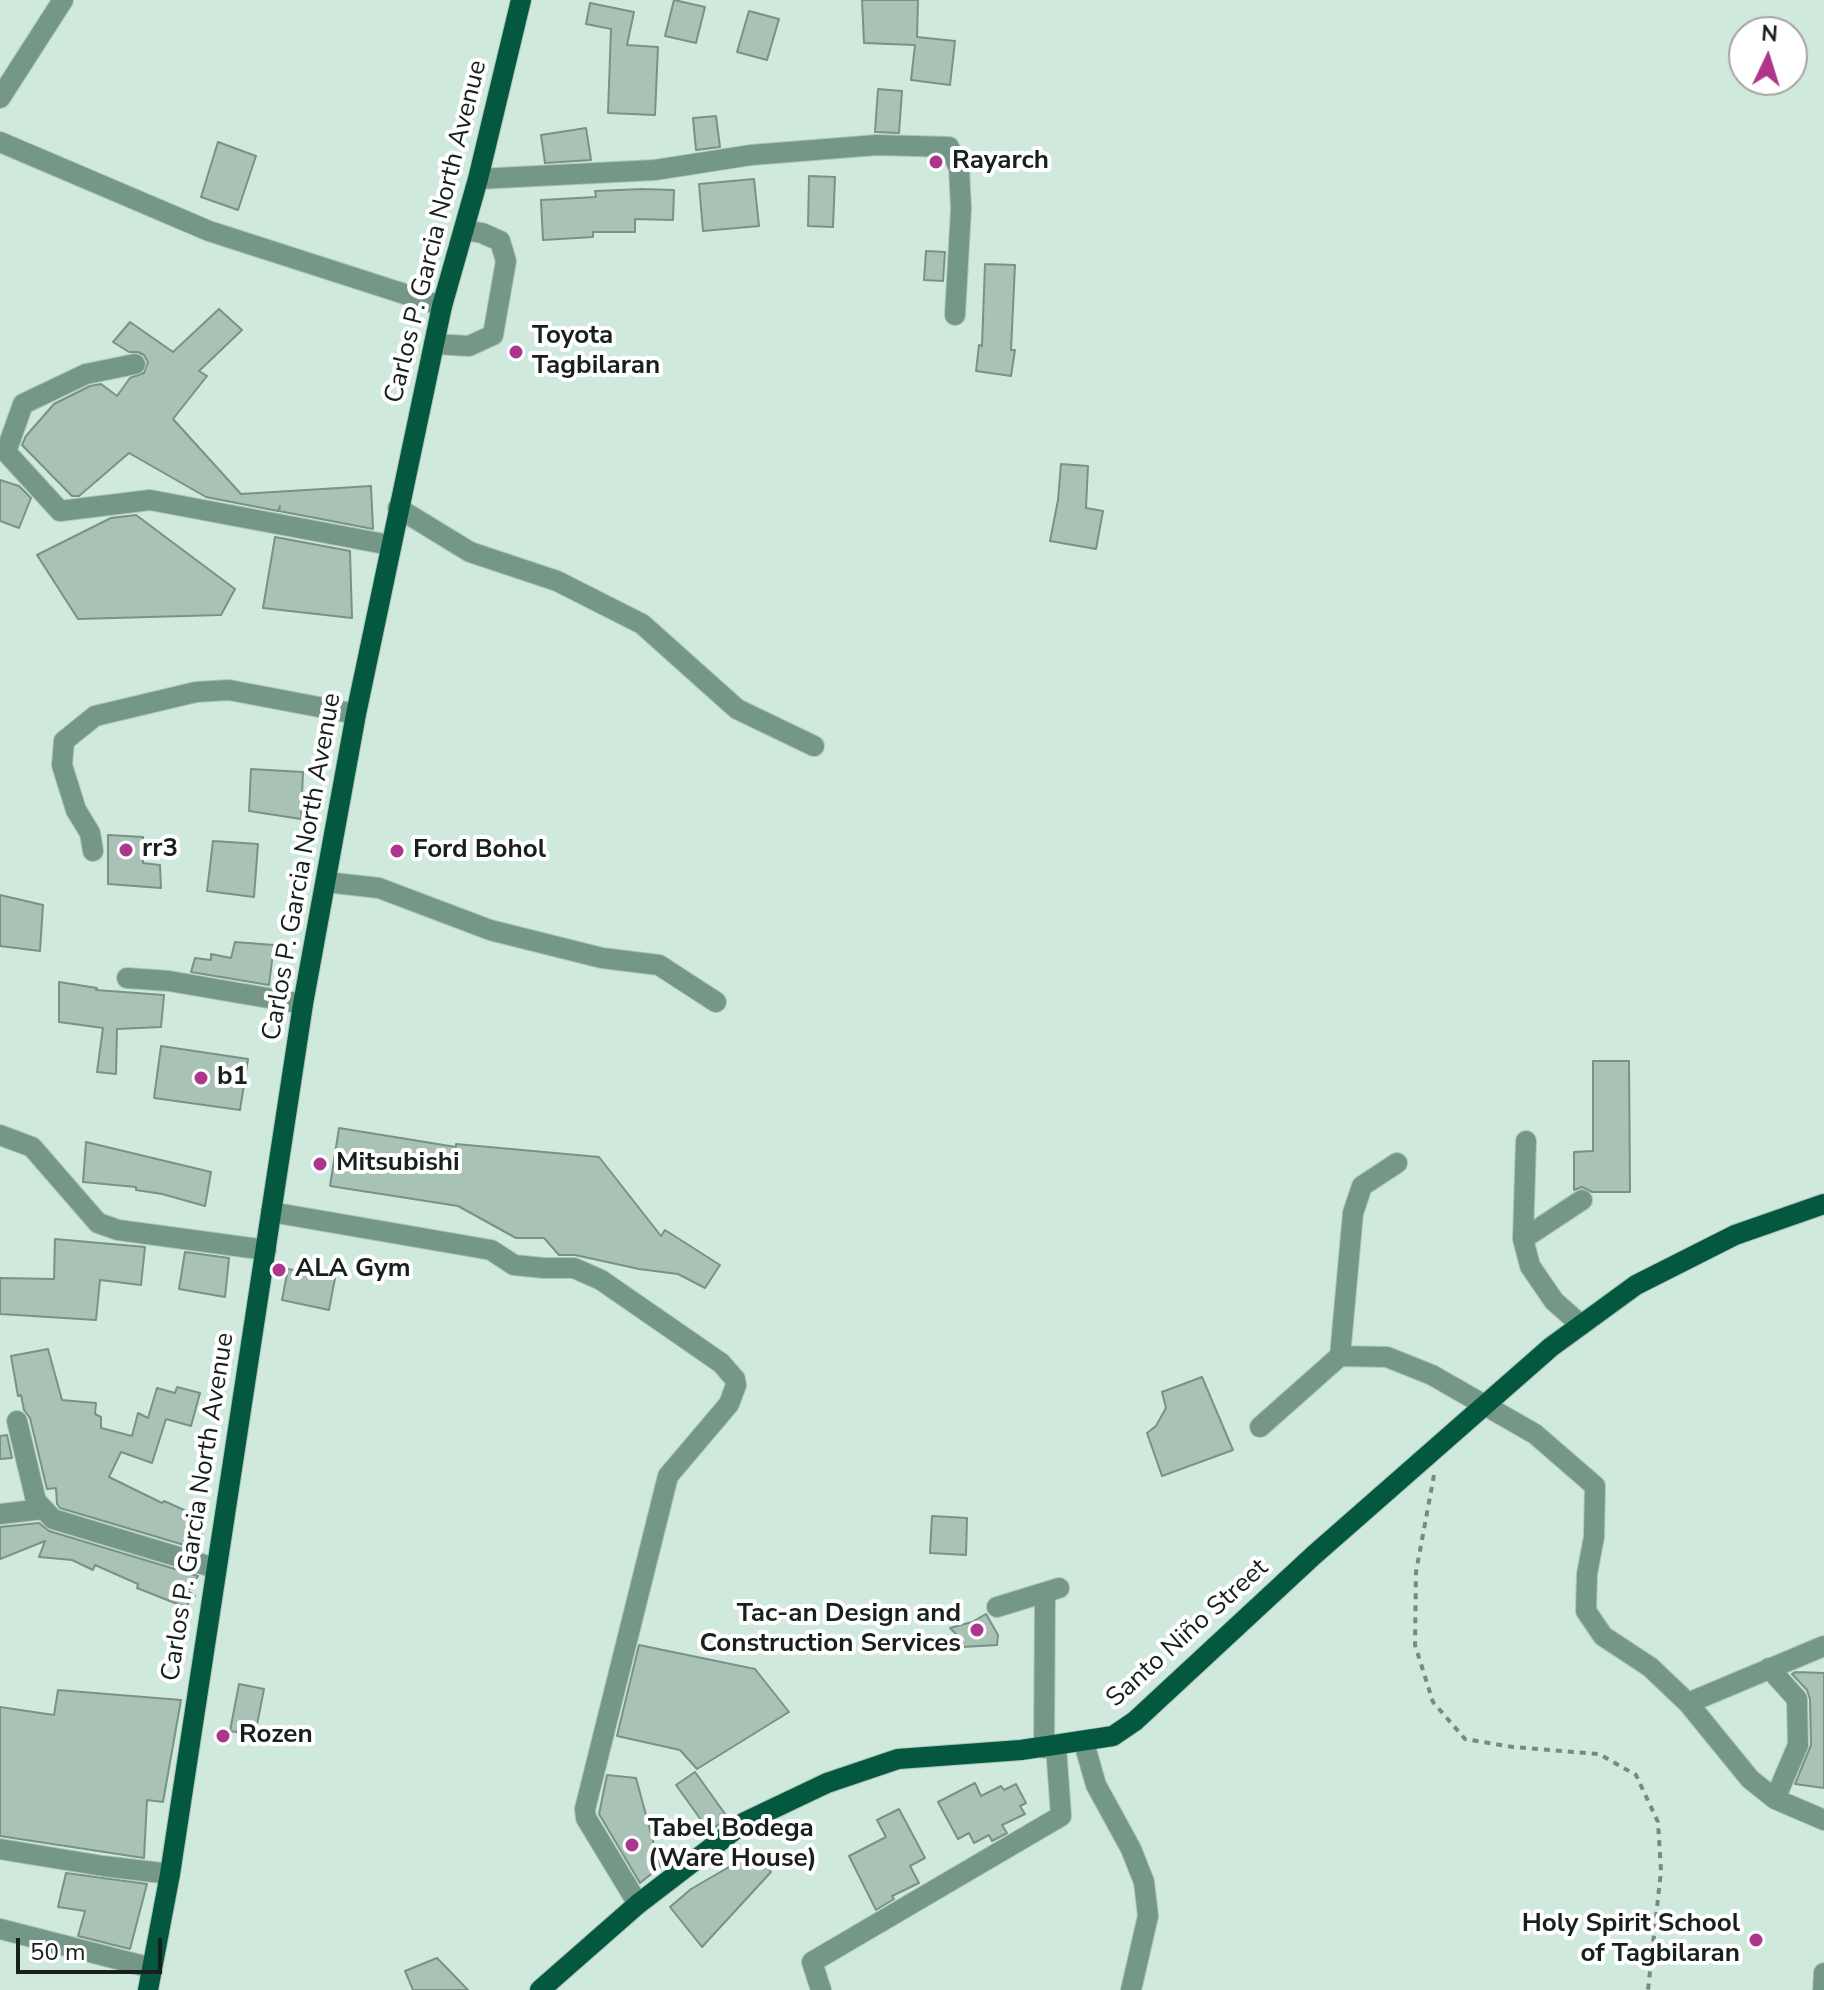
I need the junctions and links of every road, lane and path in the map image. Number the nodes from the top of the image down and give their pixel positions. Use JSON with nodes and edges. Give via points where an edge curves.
{"nodes":[{"id":1,"x":63,"y":0,"type":"edge"},
{"id":2,"x":521,"y":0,"type":"edge"},
{"id":3,"x":0,"y":98,"type":"edge"},
{"id":4,"x":0,"y":142,"type":"edge"},
{"id":5,"x":478,"y":179,"type":"junction"},
{"id":6,"x":464,"y":230,"type":"junction"},
{"id":7,"x":442,"y":306,"type":"junction"},
{"id":8,"x":955,"y":315,"type":"dead end"},
{"id":9,"x":434,"y":344,"type":"junction"},
{"id":10,"x":135,"y":364,"type":"dead end"},
{"id":11,"x":398,"y":508,"type":"junction"},
{"id":12,"x":390,"y":545,"type":"junction"},
{"id":13,"x":356,"y":714,"type":"junction"},
{"id":14,"x":814,"y":746,"type":"dead end"},
{"id":15,"x":93,"y":851,"type":"dead end"},
{"id":16,"x":326,"y":882,"type":"junction"},
{"id":17,"x":127,"y":978,"type":"dead end"},
{"id":18,"x":716,"y":1002,"type":"dead end"},
{"id":19,"x":303,"y":1004,"type":"junction"},
{"id":20,"x":0,"y":1135,"type":"edge"},
{"id":21,"x":1526,"y":1141,"type":"dead end"},
{"id":22,"x":1397,"y":1163,"type":"dead end"},
{"id":23,"x":1582,"y":1200,"type":"dead end"},
{"id":24,"x":1824,"y":1204,"type":"edge"},
{"id":25,"x":271,"y":1212,"type":"junction"},
{"id":26,"x":1523,"y":1239,"type":"junction"},
{"id":27,"x":266,"y":1250,"type":"junction"},
{"id":28,"x":1581,"y":1325,"type":"junction"},
{"id":29,"x":1340,"y":1356,"type":"junction"},
{"id":30,"x":1484,"y":1406,"type":"junction"},
{"id":31,"x":17,"y":1421,"type":"dead end"},
{"id":32,"x":1260,"y":1427,"type":"dead end"},
{"id":33,"x":1440,"y":1445,"type":"junction"},
{"id":34,"x":43,"y":1509,"type":"junction"},
{"id":35,"x":0,"y":1514,"type":"edge"},
{"id":36,"x":215,"y":1568,"type":"junction"},
{"id":37,"x":997,"y":1607,"type":"dead end"},
{"id":38,"x":1824,"y":1646,"type":"edge"},
{"id":39,"x":1769,"y":1668,"type":"junction"},
{"id":40,"x":1688,"y":1703,"type":"junction"},
{"id":41,"x":1084,"y":1743,"type":"junction"},
{"id":42,"x":1050,"y":1747,"type":"junction"},
{"id":43,"x":1775,"y":1799,"type":"junction"},
{"id":44,"x":1824,"y":1820,"type":"edge"},
{"id":45,"x":0,"y":1849,"type":"edge"},
{"id":46,"x":170,"y":1874,"type":"junction"},
{"id":47,"x":638,"y":1904,"type":"junction"},
{"id":48,"x":0,"y":1929,"type":"edge"},
{"id":49,"x":152,"y":1968,"type":"junction"},
{"id":50,"x":1824,"y":1973,"type":"edge"},
{"id":51,"x":148,"y":1990,"type":"edge"},
{"id":52,"x":540,"y":1990,"type":"edge"},
{"id":53,"x":821,"y":1990,"type":"edge"},
{"id":54,"x":1131,"y":1990,"type":"edge"},
{"id":55,"x":1648,"y":1990,"type":"edge"},
{"id":56,"x":1823,"y":1990,"type":"edge"}],
"edges":[{"from":1,"to":3,"type":"street"},
{"from":2,"to":5,"type":"main road","name":"Carlos P. Garcia North Avenue"},
{"from":4,"to":7,"type":"street","via":[[209,231]]},
{"from":5,"to":6,"type":"main road","name":"Carlos P. Garcia North Avenue"},
{"from":5,"to":8,"type":"street","via":[[655,170],[751,155],[877,145],[949,147],[959,168],[961,209]]},
{"from":6,"to":7,"type":"main road","name":"Carlos P. Garcia North Avenue"},
{"from":6,"to":9,"type":"street","via":[[500,241],[506,261],[493,335],[469,346]]},
{"from":7,"to":9,"type":"main road","name":"Carlos P. Garcia North Avenue"},
{"from":9,"to":11,"type":"main road","name":"Carlos P. Garcia North Avenue"},
{"from":10,"to":12,"type":"street","via":[[86,374],[23,404],[6,452],[60,511],[150,500]]},
{"from":11,"to":12,"type":"main road","name":"Carlos P. Garcia North Avenue"},
{"from":11,"to":14,"type":"street","via":[[470,552],[557,581],[642,624],[737,709]]},
{"from":12,"to":13,"type":"main road","name":"Carlos P. Garcia North Avenue"},
{"from":13,"to":15,"type":"street","via":[[229,690],[196,692],[95,716],[64,741],[62,765]]},
{"from":13,"to":16,"type":"main road","name":"Carlos P. Garcia North Avenue"},
{"from":16,"to":18,"type":"street","via":[[379,888],[490,930],[602,958],[659,965]]},
{"from":16,"to":19,"type":"main road","name":"Carlos P. Garcia North Avenue"},
{"from":17,"to":19,"type":"street"},
{"from":19,"to":25,"type":"main road","name":"Carlos P. Garcia North Avenue"},
{"from":20,"to":27,"type":"street","via":[[32,1147],[98,1223]]},
{"from":21,"to":26,"type":"street"},
{"from":22,"to":29,"type":"street","via":[[1362,1186],[1353,1213]]},
{"from":23,"to":26,"type":"street"},
{"from":24,"to":28,"type":"main road","name":"Santo Niño Street","via":[[1735,1235],[1636,1285]]},
{"from":25,"to":27,"type":"main road","name":"Carlos P. Garcia North Avenue"},
{"from":25,"to":47,"type":"street","via":[[491,1250],[514,1265],[574,1268],[625,1296],[721,1363],[735,1379],[729,1404],[668,1476],[585,1809]]},
{"from":26,"to":28,"type":"street","via":[[1530,1266],[1554,1301]]},
{"from":27,"to":36,"type":"main road","name":"Carlos P. Garcia North Avenue"},
{"from":28,"to":30,"type":"main road","name":"Santo Niño Street"},
{"from":29,"to":30,"type":"street","via":[[1387,1357],[1432,1375]]},
{"from":29,"to":32,"type":"street"},
{"from":30,"to":33,"type":"main road","name":"Santo Niño Street"},
{"from":30,"to":40,"type":"street","via":[[1535,1434],[1595,1486],[1586,1611],[1603,1636],[1650,1667]]},
{"from":31,"to":34,"type":"street","via":[[36,1501]]},
{"from":33,"to":41,"type":"main road","name":"Santo Niño Street","via":[[1135,1721],[1113,1736]]},
{"from":33,"to":55,"type":"path","via":[[1416,1587],[1415,1645],[1433,1702],[1465,1739],[1599,1754],[1636,1775],[1658,1822],[1661,1871]]},
{"from":34,"to":35,"type":"street"},
{"from":34,"to":36,"type":"street","via":[[53,1519]]},
{"from":36,"to":46,"type":"main road","name":"Carlos P. Garcia North Avenue"},
{"from":37,"to":42,"type":"street","via":[[1052,1591]]},
{"from":38,"to":39,"type":"street"},
{"from":39,"to":40,"type":"street"},
{"from":39,"to":43,"type":"street","via":[[1797,1699],[1798,1745]]},
{"from":40,"to":43,"type":"street","via":[[1750,1779]]},
{"from":41,"to":42,"type":"main road","name":"Santo Niño Street"},
{"from":41,"to":54,"type":"street","via":[[1096,1785],[1144,1882],[1148,1916]]},
{"from":42,"to":47,"type":"main road","name":"Santo Niño Street","via":[[898,1759],[827,1783],[745,1822]]},
{"from":42,"to":53,"type":"street","via":[[1061,1816],[812,1962]]},
{"from":43,"to":44,"type":"street"},
{"from":45,"to":46,"type":"street"},
{"from":46,"to":49,"type":"main road","name":"Carlos P. Garcia North Avenue"},
{"from":47,"to":52,"type":"main road","name":"Santo Niño Street"},
{"from":48,"to":49,"type":"street"},
{"from":49,"to":51,"type":"main road","name":"Carlos P. Garcia North Avenue"},
{"from":50,"to":56,"type":"street"}]}
